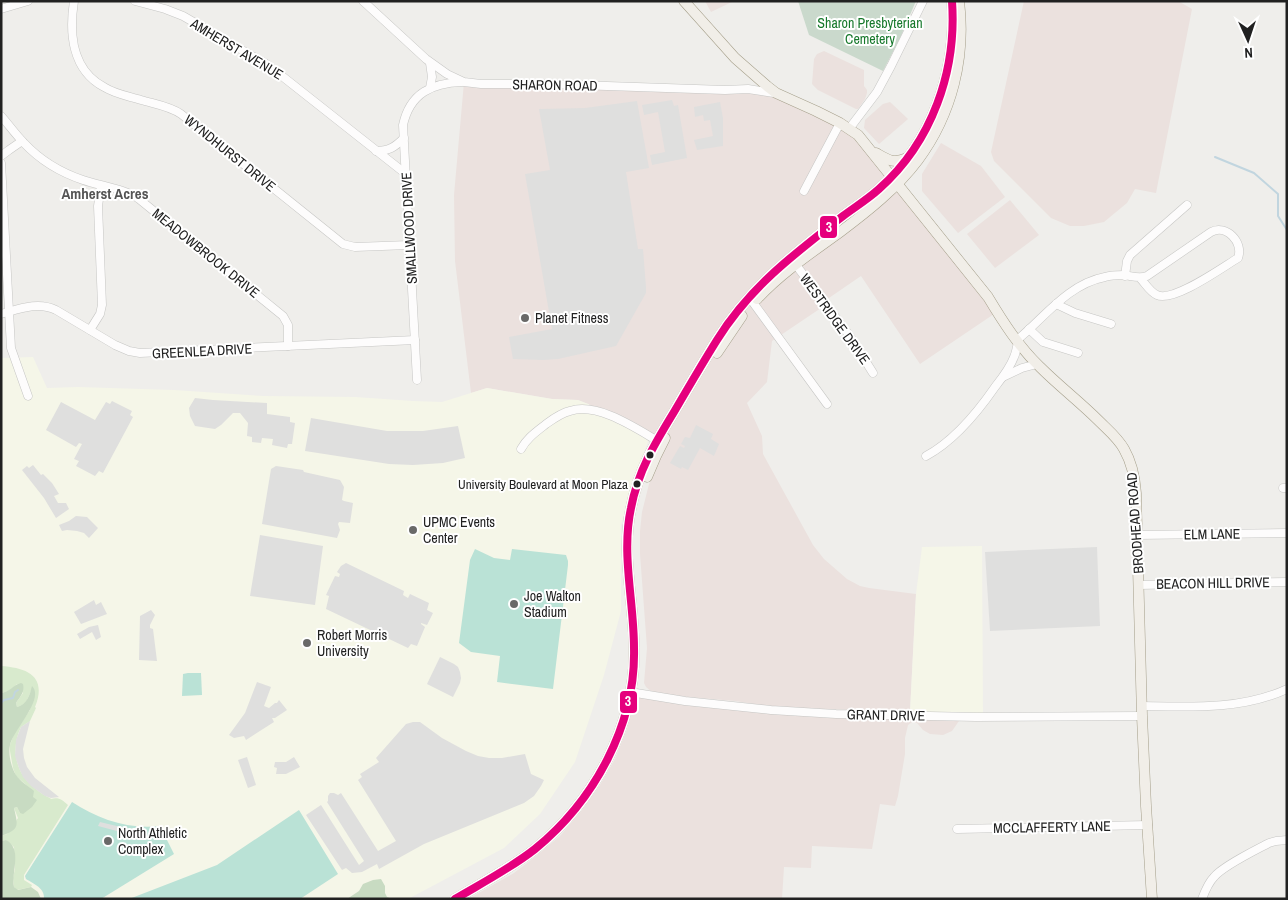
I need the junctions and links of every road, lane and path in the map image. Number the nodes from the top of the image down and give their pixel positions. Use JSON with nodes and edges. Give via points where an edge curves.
{"nodes":[{"id":1,"x":28,"y":1,"type":"edge"},
{"id":2,"x":74,"y":1,"type":"edge"},
{"id":3,"x":135,"y":1,"type":"edge"},
{"id":4,"x":363,"y":1,"type":"edge"},
{"id":5,"x":684,"y":1,"type":"edge"},
{"id":6,"x":923,"y":1,"type":"edge"},
{"id":7,"x":952,"y":1,"type":"edge"},
{"id":8,"x":959,"y":1,"type":"edge"},
{"id":9,"x":1,"y":9,"type":"edge"},
{"id":10,"x":430,"y":62,"type":"junction"},
{"id":11,"x":464,"y":82,"type":"junction"},
{"id":12,"x":430,"y":88,"type":"junction"},
{"id":13,"x":776,"y":93,"type":"junction"},
{"id":14,"x":1,"y":116,"type":"edge"},
{"id":15,"x":845,"y":126,"type":"junction"},
{"id":16,"x":404,"y":138,"type":"junction"},
{"id":17,"x":22,"y":141,"type":"junction"},
{"id":18,"x":871,"y":150,"type":"junction"},
{"id":19,"x":376,"y":151,"type":"junction"},
{"id":20,"x":1,"y":156,"type":"edge"},
{"id":21,"x":907,"y":158,"type":"junction"},
{"id":22,"x":1,"y":163,"type":"edge"},
{"id":23,"x":406,"y":174,"type":"junction"},
{"id":24,"x":894,"y":180,"type":"junction"},
{"id":25,"x":101,"y":186,"type":"junction"},
{"id":26,"x":804,"y":191,"type":"dead end"},
{"id":27,"x":1187,"y":205,"type":"dead end"},
{"id":28,"x":409,"y":245,"type":"junction"},
{"id":29,"x":796,"y":265,"type":"junction"},
{"id":30,"x":1125,"y":276,"type":"junction"},
{"id":31,"x":1140,"y":278,"type":"junction"},
{"id":32,"x":752,"y":299,"type":"junction"},
{"id":33,"x":1056,"y":304,"type":"junction"},
{"id":34,"x":5,"y":313,"type":"edge"},
{"id":35,"x":1111,"y":324,"type":"dead end"},
{"id":36,"x":1029,"y":329,"type":"junction"},
{"id":37,"x":90,"y":330,"type":"junction"},
{"id":38,"x":415,"y":340,"type":"junction"},
{"id":39,"x":1017,"y":341,"type":"junction"},
{"id":40,"x":288,"y":346,"type":"junction"},
{"id":41,"x":1078,"y":353,"type":"dead end"},
{"id":42,"x":1037,"y":364,"type":"junction"},
{"id":43,"x":873,"y":373,"type":"dead end"},
{"id":44,"x":1003,"y":377,"type":"junction"},
{"id":45,"x":417,"y":380,"type":"dead end"},
{"id":46,"x":28,"y":396,"type":"dead end"},
{"id":47,"x":827,"y":404,"type":"dead end"},
{"id":48,"x":656,"y":440,"type":"junction"},
{"id":49,"x":521,"y":449,"type":"dead end"},
{"id":50,"x":926,"y":456,"type":"dead end"},
{"id":51,"x":1287,"y":533,"type":"edge"},
{"id":52,"x":1137,"y":535,"type":"junction"},
{"id":53,"x":1287,"y":582,"type":"edge"},
{"id":54,"x":1139,"y":585,"type":"junction"},
{"id":55,"x":1287,"y":689,"type":"edge"},
{"id":56,"x":634,"y":693,"type":"junction"},
{"id":57,"x":1142,"y":711,"type":"junction"},
{"id":58,"x":1148,"y":825,"type":"junction"},
{"id":59,"x":957,"y":829,"type":"dead end"},
{"id":60,"x":1287,"y":840,"type":"edge"},
{"id":61,"x":455,"y":899,"type":"edge"},
{"id":62,"x":468,"y":899,"type":"edge"},
{"id":63,"x":1152,"y":899,"type":"edge"},
{"id":64,"x":1202,"y":899,"type":"edge"}],
"edges":[{"from":1,"to":9,"type":"street"},
{"from":2,"to":28,"type":"street","name":"WYNDHURST DRIVE","via":[[76,56],[98,84],[181,114],[342,244],[355,247]]},
{"from":3,"to":19,"type":"street","name":"AMHERST AVENUE","via":[[183,16],[261,60]]},
{"from":4,"to":10,"type":"street","name":"SHARON ROAD"},
{"from":5,"to":13,"type":"main road","via":[[751,74]]},
{"from":6,"to":15,"type":"street","via":[[877,92]]},
{"from":7,"to":21,"type":"main road","via":[[952,43],[944,83],[920,141]]},
{"from":8,"to":24,"type":"main road","via":[[961,47],[951,96],[927,147],[917,161]]},
{"from":10,"to":11,"type":"street","name":"SHARON ROAD"},
{"from":10,"to":12,"type":"street"},
{"from":11,"to":12,"type":"street"},
{"from":11,"to":13,"type":"street","name":"SHARON ROAD","via":[[748,89]]},
{"from":12,"to":16,"type":"street","name":"SMALLWOOD DRIVE","via":[[419,95],[410,107]]},
{"from":13,"to":15,"type":"main road"},
{"from":14,"to":17,"type":"street","name":"MEADOWBROOK DRIVE"},
{"from":15,"to":18,"type":"main road"},
{"from":15,"to":26,"type":"street"},
{"from":16,"to":19,"type":"street","via":[[392,148]]},
{"from":16,"to":23,"type":"street","name":"SMALLWOOD DRIVE"},
{"from":17,"to":20,"type":"street"},
{"from":17,"to":25,"type":"street","name":"MEADOWBROOK DRIVE","via":[[61,170]]},
{"from":18,"to":21,"type":"main road","via":[[892,161]]},
{"from":18,"to":24,"type":"main road","name":"BRODHEAD ROAD"},
{"from":19,"to":23,"type":"street","name":"AMHERST AVENUE"},
{"from":21,"to":24,"type":"main road"},
{"from":22,"to":34,"type":"street"},
{"from":23,"to":28,"type":"street","name":"SMALLWOOD DRIVE"},
{"from":24,"to":29,"type":"main road","via":[[876,203]]},
{"from":24,"to":32,"type":"main road","via":[[787,260],[764,281]]},
{"from":24,"to":39,"type":"main road","name":"BRODHEAD ROAD","via":[[988,297]]},
{"from":25,"to":37,"type":"street","via":[[98,206],[102,305]]},
{"from":25,"to":40,"type":"street","name":"MEADOWBROOK DRIVE","via":[[139,199],[280,313],[288,325]]},
{"from":27,"to":30,"type":"street","via":[[1130,255],[1126,261]]},
{"from":28,"to":38,"type":"street","name":"SMALLWOOD DRIVE"},
{"from":29,"to":32,"type":"main road"},
{"from":29,"to":43,"type":"street","name":"WESTRIDGE DRIVE"},
{"from":30,"to":31,"type":"street"},
{"from":30,"to":33,"type":"street","via":[[1090,281]]},
{"from":31,"to":31,"type":"street","via":[[1156,295],[1169,296],[1238,258],[1239,248],[1231,234],[1214,230],[1150,275]]},
{"from":32,"to":47,"type":"street"},
{"from":32,"to":48,"type":"main road","via":[[725,327]]},
{"from":32,"to":56,"type":"main road","via":[[658,450],[644,483],[634,539],[641,640]]},
{"from":33,"to":35,"type":"street"},
{"from":33,"to":36,"type":"street"},
{"from":34,"to":37,"type":"street","name":"GREENLEA DRIVE","via":[[46,306]]},
{"from":34,"to":46,"type":"street","via":[[11,348]]},
{"from":36,"to":39,"type":"street"},
{"from":36,"to":41,"type":"street","via":[[1043,342]]},
{"from":37,"to":40,"type":"street","name":"GREENLEA DRIVE","via":[[115,345],[140,354]]},
{"from":38,"to":40,"type":"street","name":"GREENLEA DRIVE"},
{"from":38,"to":45,"type":"street","name":"SMALLWOOD DRIVE"},
{"from":39,"to":42,"type":"main road","name":"BRODHEAD ROAD"},
{"from":39,"to":44,"type":"street","via":[[1013,359]]},
{"from":42,"to":44,"type":"street"},
{"from":42,"to":52,"type":"main road","name":"BRODHEAD ROAD","via":[[1108,430],[1125,451],[1135,478]]},
{"from":44,"to":50,"type":"street","via":[[966,424]]},
{"from":48,"to":49,"type":"street","via":[[605,413],[585,409],[571,410],[551,420],[526,440]]},
{"from":48,"to":56,"type":"main road","via":[[637,483],[629,520]]},
{"from":51,"to":52,"type":"street","name":"ELM LANE"},
{"from":52,"to":54,"type":"main road","name":"BRODHEAD ROAD"},
{"from":53,"to":54,"type":"street","name":"BEACON HILL DRIVE"},
{"from":54,"to":57,"type":"main road","name":"BRODHEAD ROAD"},
{"from":55,"to":57,"type":"street","via":[[1258,700],[1232,704]]},
{"from":56,"to":57,"type":"street","name":"GRANT DRIVE","via":[[821,714],[976,716]]},
{"from":56,"to":61,"type":"main road","via":[[612,750],[576,808],[550,836],[522,859]]},
{"from":56,"to":62,"type":"main road","via":[[627,729],[615,759],[582,810],[560,836],[536,856],[514,873]]},
{"from":57,"to":58,"type":"main road","name":"BRODHEAD ROAD"},
{"from":58,"to":59,"type":"street","name":"MCCLAFFERTY LANE"},
{"from":58,"to":63,"type":"main road","name":"BRODHEAD ROAD"},
{"from":60,"to":64,"type":"street","via":[[1269,843],[1222,870],[1214,877]]}]}
